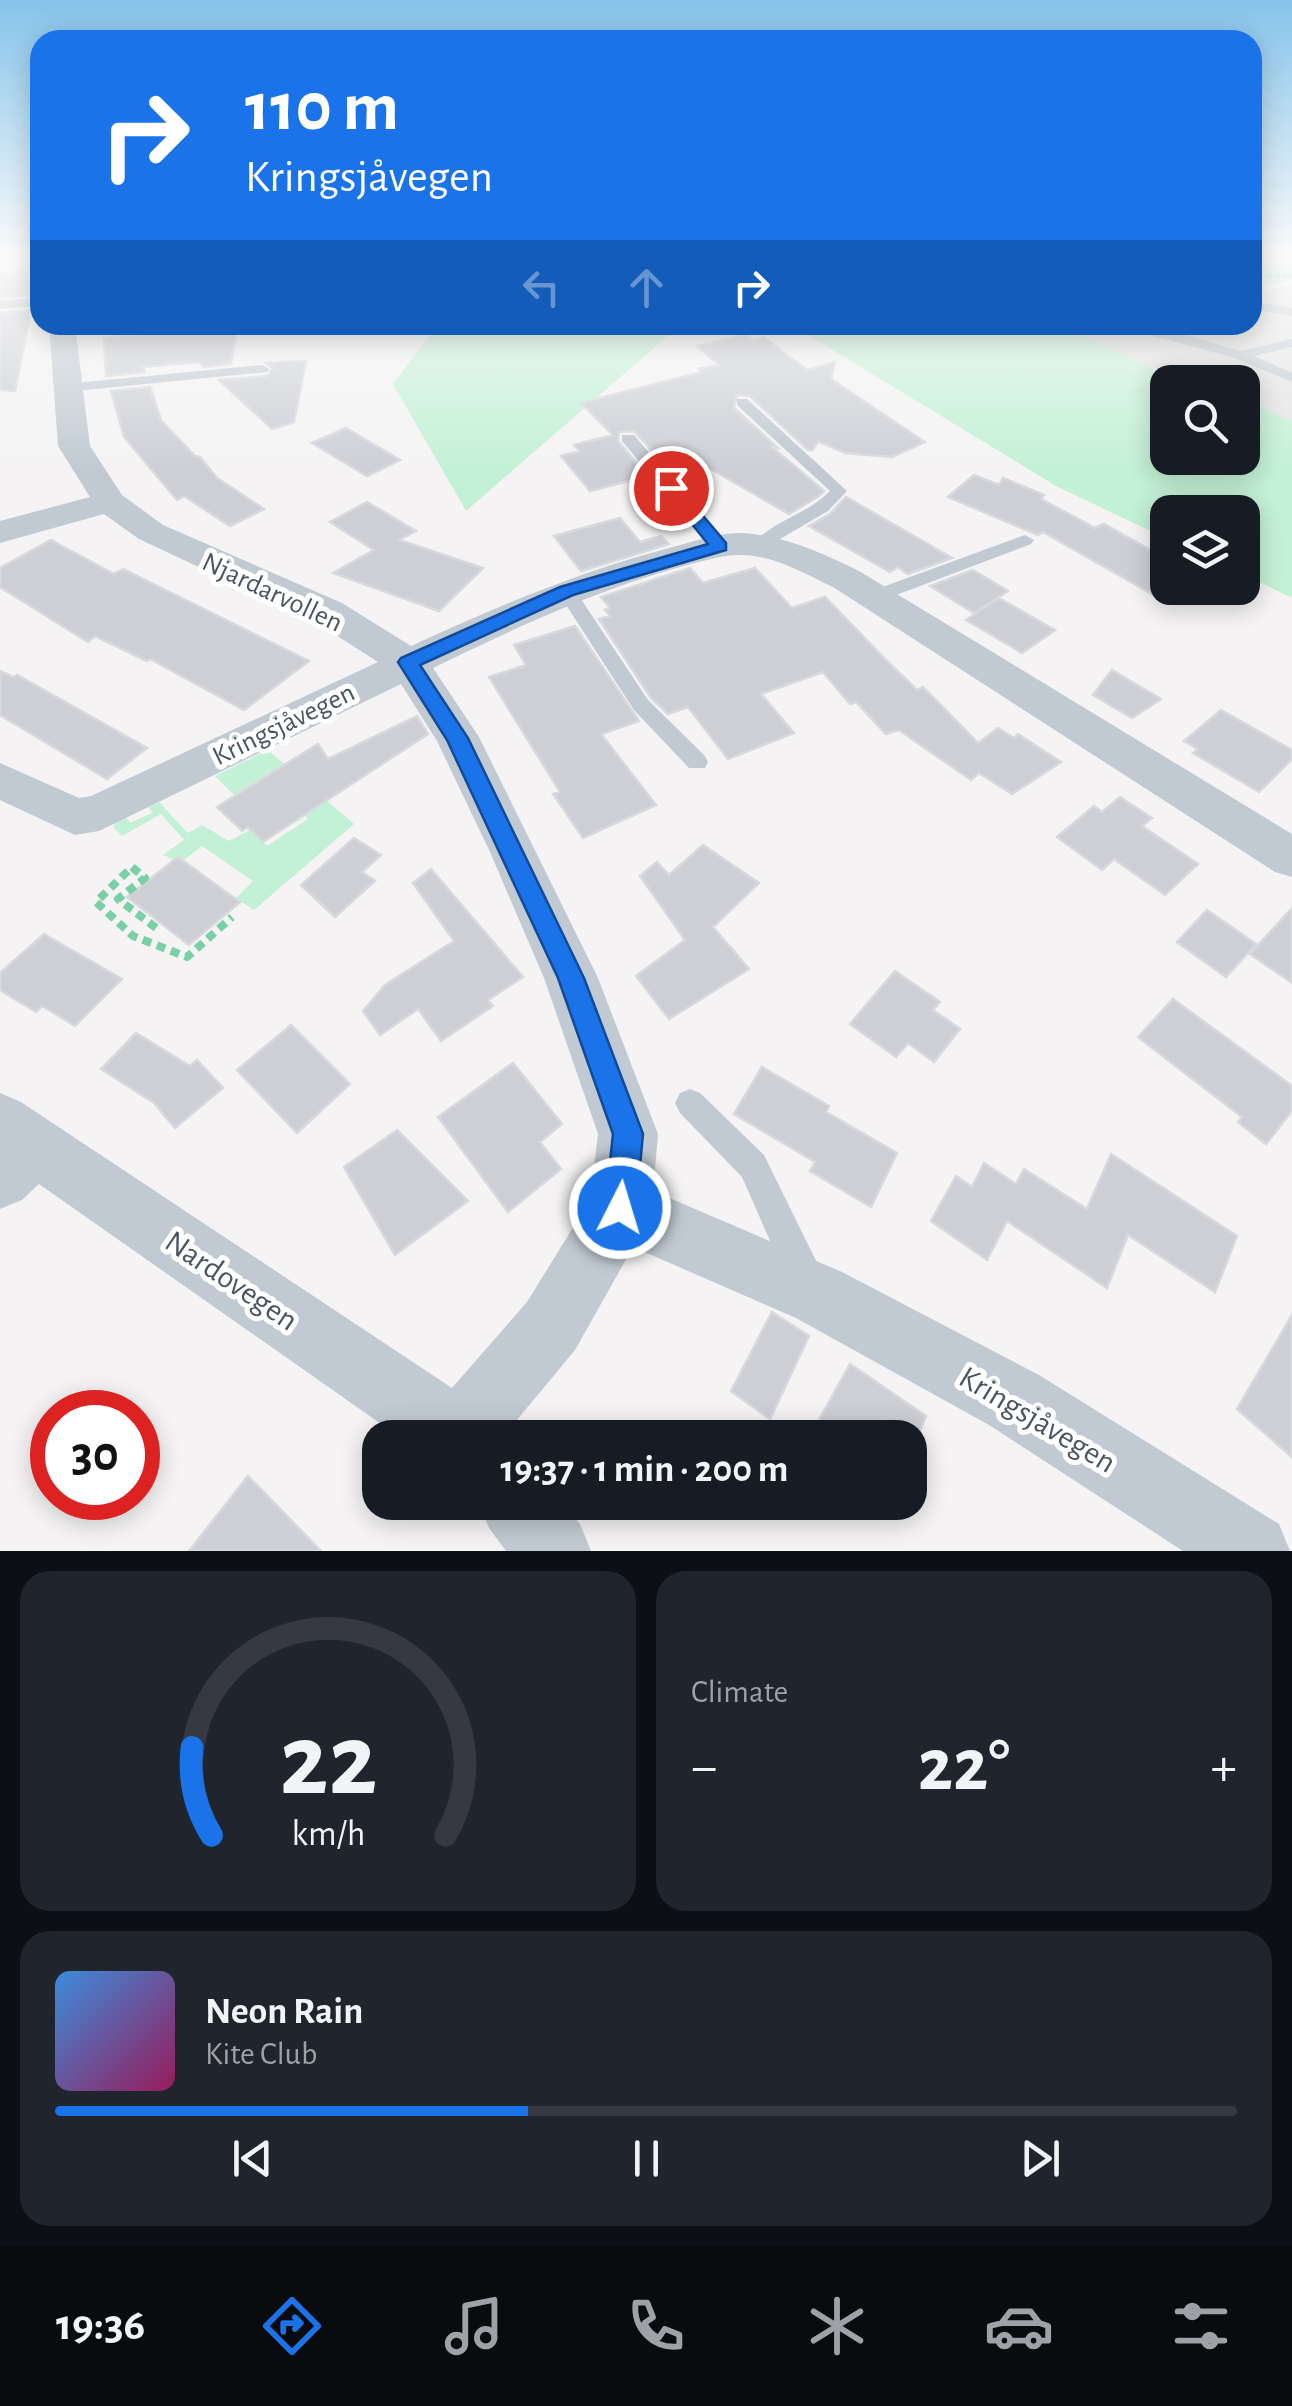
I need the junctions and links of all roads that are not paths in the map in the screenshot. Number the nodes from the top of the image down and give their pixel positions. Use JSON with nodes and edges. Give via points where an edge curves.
{"nodes":[{"id":1,"x":62,"y":335,"type":"edge"},
{"id":2,"x":1165,"y":335,"type":"edge"},
{"id":3,"x":1292,"y":342,"type":"edge"},
{"id":4,"x":1240,"y":355,"type":"junction"},
{"id":5,"x":262,"y":369,"type":"dead end"},
{"id":6,"x":1292,"y":378,"type":"edge"},
{"id":7,"x":65,"y":388,"type":"junction"},
{"id":8,"x":742,"y":402,"type":"dead end"},
{"id":9,"x":628,"y":438,"type":"dead end"},
{"id":10,"x":110,"y":502,"type":"junction"},
{"id":11,"x":0,"y":532,"type":"edge"},
{"id":12,"x":1025,"y":540,"type":"dead end"},
{"id":13,"x":760,"y":545,"type":"junction"},
{"id":14,"x":719,"y":546,"type":"junction"},
{"id":15,"x":566,"y":591,"type":"junction"},
{"id":16,"x":876,"y":596,"type":"junction"},
{"id":17,"x":408,"y":662,"type":"junction"},
{"id":18,"x":698,"y":762,"type":"dead end"},
{"id":19,"x":0,"y":780,"type":"edge"},
{"id":20,"x":1292,"y":858,"type":"edge"},
{"id":21,"x":690,"y":1103,"type":"dead end"},
{"id":22,"x":11,"y":1150,"type":"edge"},
{"id":23,"x":620,"y":1208,"type":"junction"},
{"id":24,"x":819,"y":1295,"type":"junction"},
{"id":25,"x":438,"y":1420,"type":"edge"},
{"id":26,"x":474,"y":1420,"type":"edge"},
{"id":27,"x":529,"y":1520,"type":"edge"},
{"id":28,"x":553,"y":1551,"type":"edge"},
{"id":29,"x":1252,"y":1551,"type":"edge"}],
"edges":[{"from":1,"to":7,"type":"street","name":"Njardarvollen"},
{"from":2,"to":4,"type":"lane"},
{"from":3,"to":4,"type":"lane"},
{"from":4,"to":6,"type":"lane"},
{"from":5,"to":7,"type":"lane"},
{"from":7,"to":10,"type":"street","name":"Njardarvollen","via":[[74,446]]},
{"from":8,"to":13,"type":"lane","via":[[839,490],[831,502]]},
{"from":9,"to":14,"type":"lane"},
{"from":10,"to":11,"type":"street"},
{"from":10,"to":17,"type":"street","name":"Njardarvollen","via":[[151,532],[328,612]]},
{"from":12,"to":16,"type":"lane"},
{"from":13,"to":14,"type":"street","name":"Kringsjåvegen"},
{"from":13,"to":16,"type":"street","name":"Kringsjåvegen","via":[[817,564]]},
{"from":14,"to":15,"type":"street","name":"Kringsjåvegen"},
{"from":15,"to":17,"type":"street","name":"Kringsjåvegen"},
{"from":15,"to":18,"type":"lane","via":[[619,675]]},
{"from":16,"to":20,"type":"street","name":"Kringsjåvegen"},
{"from":17,"to":19,"type":"street","name":"Kringsjåvegen","via":[[99,813],[74,816]]},
{"from":17,"to":23,"type":"street","name":"Njardarvollen","via":[[457,738],[571,978],[628,1134]]},
{"from":21,"to":24,"type":"lane","via":[[753,1166]]},
{"from":22,"to":25,"type":"street","name":"Nardovegen"},
{"from":23,"to":24,"type":"street","name":"Kringsjåvegen"},
{"from":23,"to":26,"type":"street","name":"Njardarvollen","via":[[551,1326]]},
{"from":24,"to":29,"type":"street","name":"Kringsjåvegen","via":[[1014,1400]]},
{"from":27,"to":28,"type":"street"}]}
